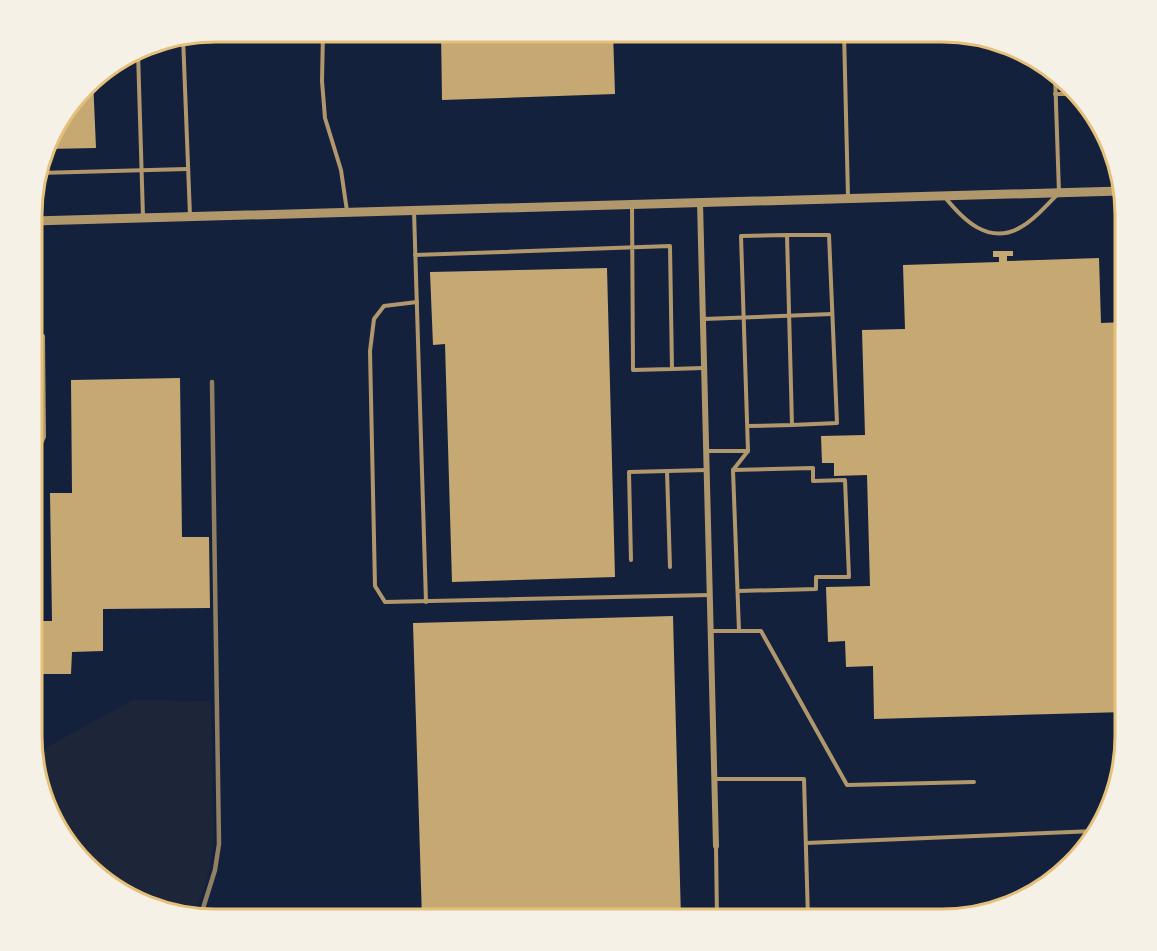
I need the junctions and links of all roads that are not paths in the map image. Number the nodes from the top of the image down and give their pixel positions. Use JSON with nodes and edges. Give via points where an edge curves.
{"nodes":[{"id":1,"x":323,"y":42,"type":"edge"},
{"id":2,"x":844,"y":42,"type":"edge"},
{"id":3,"x":183,"y":45,"type":"edge"},
{"id":4,"x":138,"y":60,"type":"edge"},
{"id":5,"x":1054,"y":84,"type":"edge"},
{"id":6,"x":1055,"y":94,"type":"junction"},
{"id":7,"x":1065,"y":94,"type":"edge"},
{"id":8,"x":188,"y":169,"type":"junction"},
{"id":9,"x":141,"y":170,"type":"junction"},
{"id":10,"x":48,"y":173,"type":"edge"},
{"id":11,"x":1114,"y":191,"type":"edge"},
{"id":12,"x":1059,"y":193,"type":"junction"},
{"id":13,"x":943,"y":195,"type":"junction"},
{"id":14,"x":848,"y":198,"type":"junction"},
{"id":15,"x":700,"y":202,"type":"junction"},
{"id":16,"x":632,"y":204,"type":"junction"},
{"id":17,"x":414,"y":210,"type":"junction"},
{"id":18,"x":348,"y":212,"type":"junction"},
{"id":19,"x":190,"y":216,"type":"junction"},
{"id":20,"x":143,"y":218,"type":"junction"},
{"id":21,"x":42,"y":221,"type":"edge"},
{"id":22,"x":787,"y":235,"type":"junction"},
{"id":23,"x":632,"y":247,"type":"junction"},
{"id":24,"x":415,"y":255,"type":"junction"},
{"id":25,"x":417,"y":302,"type":"junction"},
{"id":26,"x":832,"y":315,"type":"junction"},
{"id":27,"x":789,"y":316,"type":"junction"},
{"id":28,"x":744,"y":318,"type":"junction"},
{"id":29,"x":703,"y":319,"type":"junction"},
{"id":30,"x":42,"y":336,"type":"edge"},
{"id":31,"x":703,"y":368,"type":"junction"},
{"id":32,"x":672,"y":369,"type":"junction"},
{"id":33,"x":792,"y":425,"type":"junction"},
{"id":34,"x":748,"y":426,"type":"junction"},
{"id":35,"x":42,"y":441,"type":"edge"},
{"id":36,"x":706,"y":451,"type":"junction"},
{"id":37,"x":748,"y":451,"type":"junction"},
{"id":38,"x":707,"y":470,"type":"junction"},
{"id":39,"x":733,"y":470,"type":"junction"},
{"id":40,"x":668,"y":471,"type":"junction"},
{"id":41,"x":631,"y":560,"type":"dead end"},
{"id":42,"x":670,"y":567,"type":"dead end"},
{"id":43,"x":738,"y":591,"type":"junction"},
{"id":44,"x":710,"y":595,"type":"junction"},
{"id":45,"x":426,"y":602,"type":"junction"},
{"id":46,"x":739,"y":631,"type":"junction"},
{"id":47,"x":710,"y":632,"type":"junction"},
{"id":48,"x":714,"y":779,"type":"junction"},
{"id":49,"x":974,"y":782,"type":"dead end"},
{"id":50,"x":1086,"y":831,"type":"edge"},
{"id":51,"x":806,"y":843,"type":"junction"},
{"id":52,"x":716,"y":846,"type":"joint"},
{"id":53,"x":717,"y":909,"type":"edge"},
{"id":54,"x":808,"y":909,"type":"edge"}],
"edges":[{"from":1,"to":18,"type":"lane","via":[[325,118],[341,170]]},
{"from":2,"to":14,"type":"lane"},
{"from":3,"to":8,"type":"lane"},
{"from":4,"to":9,"type":"lane"},
{"from":5,"to":6,"type":"lane"},
{"from":6,"to":7,"type":"lane"},
{"from":6,"to":12,"type":"lane"},
{"from":8,"to":9,"type":"lane"},
{"from":8,"to":19,"type":"lane"},
{"from":9,"to":10,"type":"lane"},
{"from":9,"to":20,"type":"lane"},
{"from":11,"to":12,"type":"street"},
{"from":12,"to":13,"type":"street"},
{"from":12,"to":13,"type":"lane","via":[[1021,228],[994,234],[980,231],[966,221]]},
{"from":13,"to":14,"type":"street"},
{"from":14,"to":15,"type":"street"},
{"from":15,"to":16,"type":"street"},
{"from":15,"to":29,"type":"street"},
{"from":16,"to":17,"type":"street"},
{"from":16,"to":23,"type":"lane"},
{"from":17,"to":18,"type":"street"},
{"from":17,"to":24,"type":"lane"},
{"from":18,"to":19,"type":"street"},
{"from":19,"to":20,"type":"street"},
{"from":20,"to":21,"type":"street"},
{"from":22,"to":26,"type":"lane","via":[[829,234]]},
{"from":22,"to":27,"type":"lane"},
{"from":22,"to":28,"type":"lane","via":[[741,236]]},
{"from":23,"to":24,"type":"lane"},
{"from":23,"to":32,"type":"lane","via":[[670,246]]},
{"from":23,"to":32,"type":"lane","via":[[633,370]]},
{"from":24,"to":25,"type":"lane"},
{"from":25,"to":45,"type":"lane"},
{"from":25,"to":45,"type":"lane","via":[[384,306],[374,320],[370,351],[375,586],[385,602]]},
{"from":26,"to":27,"type":"lane"},
{"from":26,"to":33,"type":"lane","via":[[837,423]]},
{"from":27,"to":28,"type":"lane"},
{"from":27,"to":33,"type":"lane"},
{"from":28,"to":29,"type":"lane"},
{"from":28,"to":34,"type":"lane"},
{"from":29,"to":31,"type":"street"},
{"from":30,"to":35,"type":"lane"},
{"from":31,"to":32,"type":"lane"},
{"from":31,"to":36,"type":"street"},
{"from":33,"to":34,"type":"lane"},
{"from":34,"to":37,"type":"lane"},
{"from":36,"to":37,"type":"lane"},
{"from":36,"to":38,"type":"street"},
{"from":37,"to":39,"type":"lane"},
{"from":38,"to":40,"type":"lane"},
{"from":38,"to":44,"type":"street"},
{"from":39,"to":43,"type":"lane"},
{"from":39,"to":43,"type":"lane","via":[[813,468],[813,481],[845,480],[847,517],[849,577],[816,577],[816,589]]},
{"from":40,"to":41,"type":"lane","via":[[629,472]]},
{"from":40,"to":42,"type":"lane"},
{"from":43,"to":46,"type":"lane"},
{"from":44,"to":45,"type":"lane"},
{"from":44,"to":47,"type":"street"},
{"from":46,"to":47,"type":"lane"},
{"from":46,"to":49,"type":"lane","via":[[761,631],[846,785]]},
{"from":47,"to":48,"type":"street"},
{"from":48,"to":51,"type":"lane","via":[[804,779]]},
{"from":48,"to":52,"type":"street"},
{"from":50,"to":51,"type":"lane"},
{"from":51,"to":54,"type":"lane"},
{"from":52,"to":53,"type":"lane"}]}
